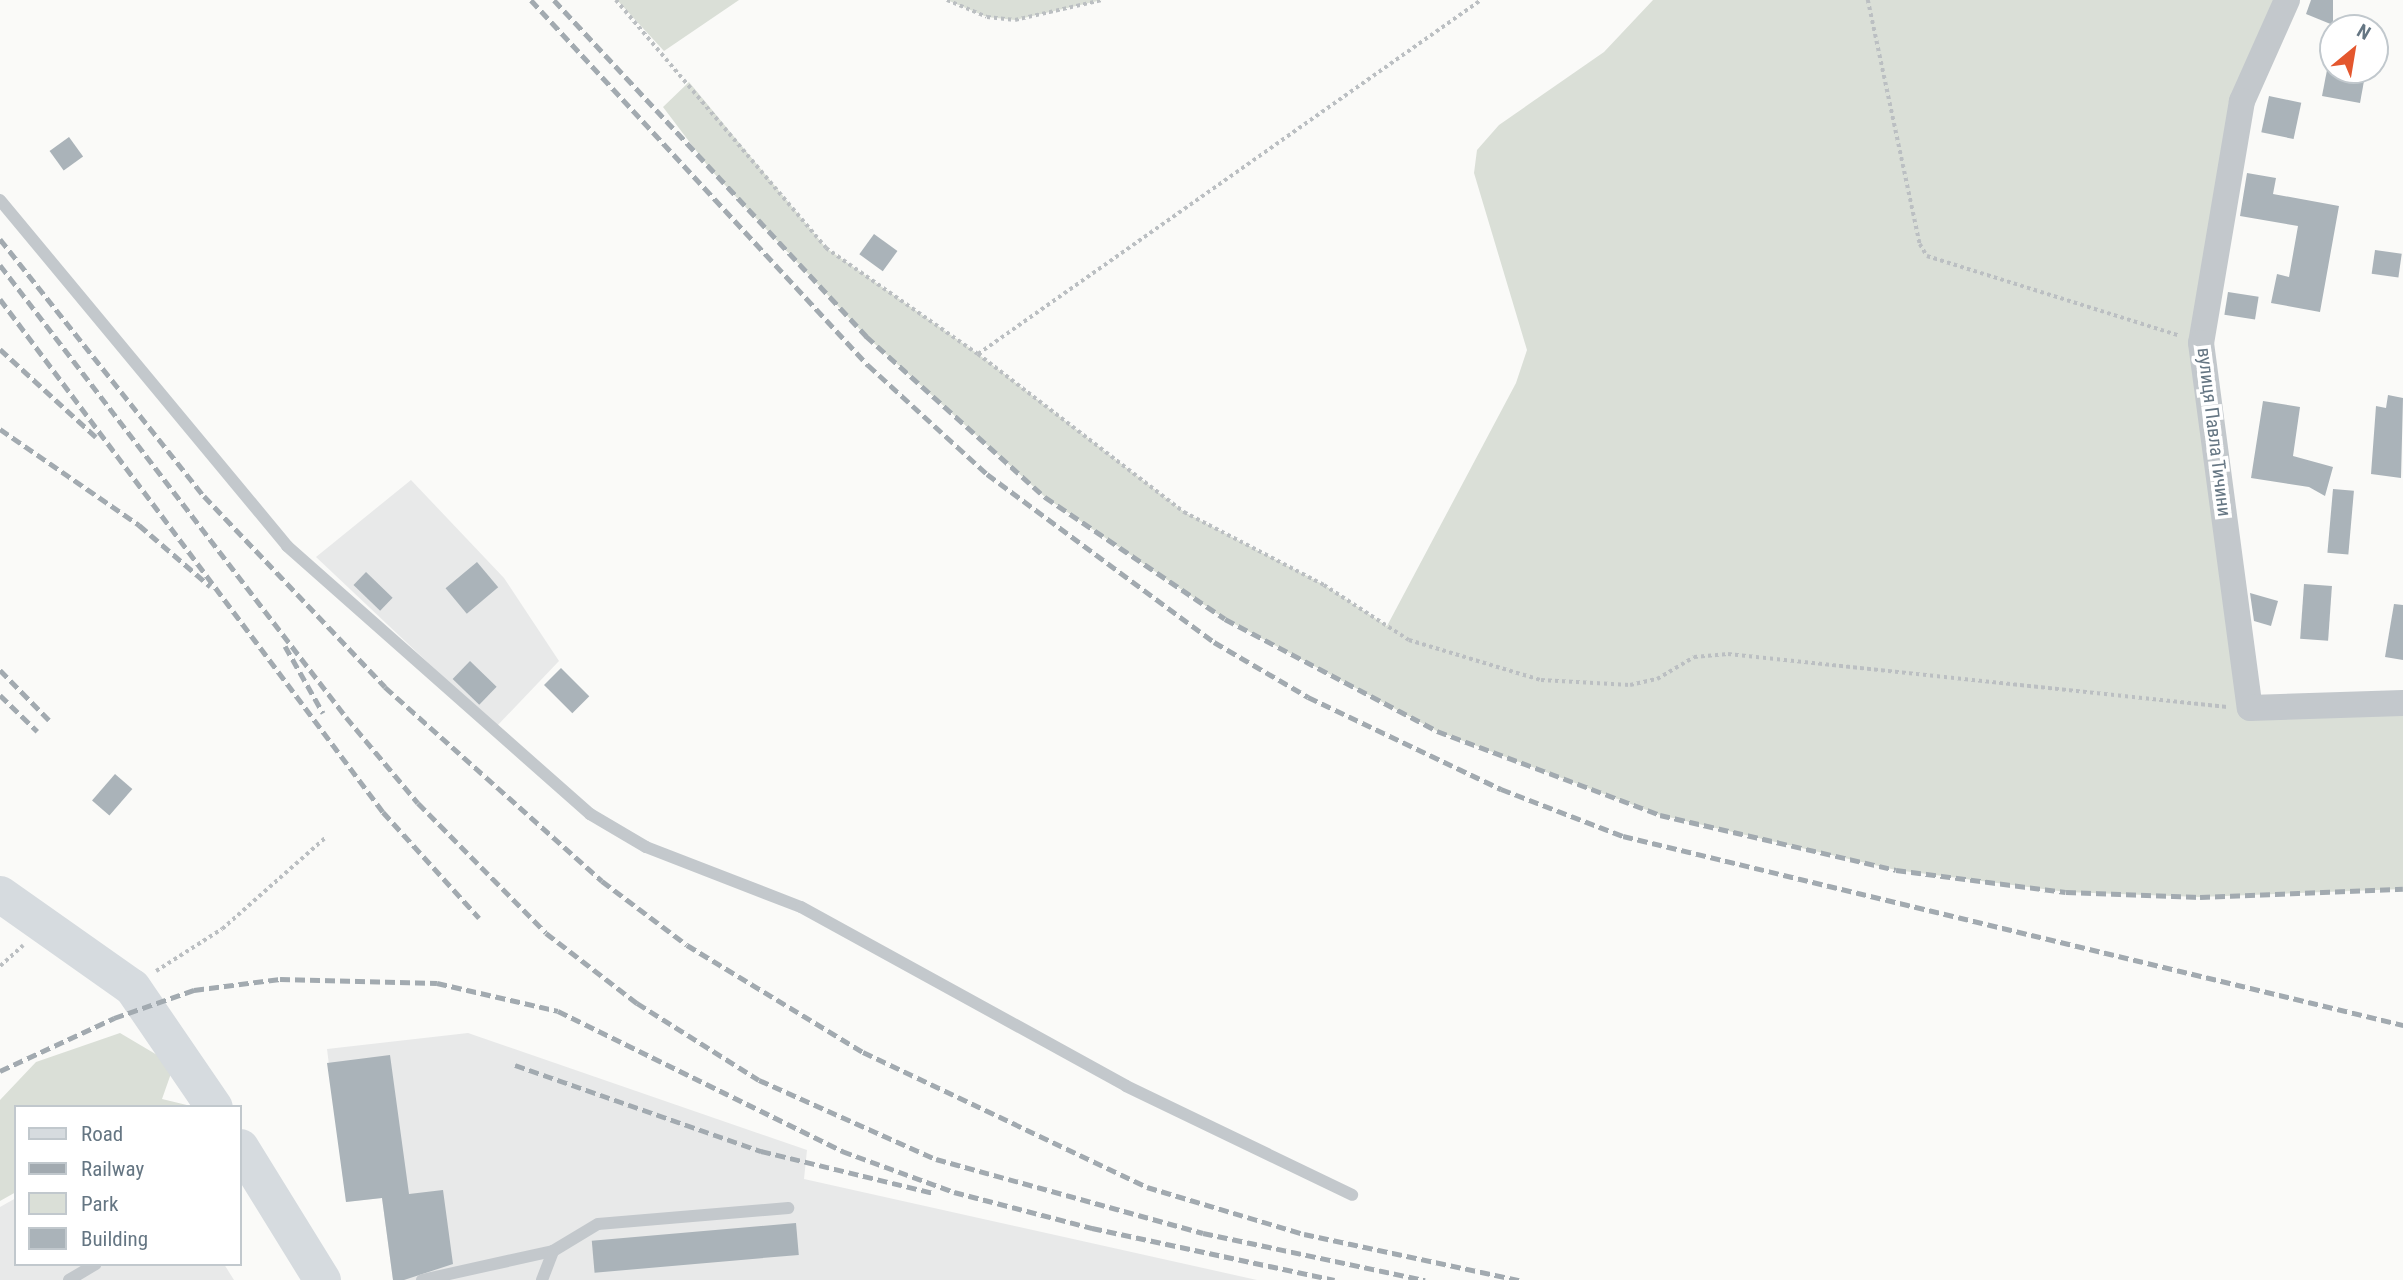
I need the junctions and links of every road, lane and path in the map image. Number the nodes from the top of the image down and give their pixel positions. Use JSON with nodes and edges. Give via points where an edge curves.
{"nodes":[{"id":1,"x":616,"y":0,"type":"edge"},
{"id":2,"x":947,"y":0,"type":"edge"},
{"id":3,"x":1102,"y":0,"type":"edge"},
{"id":4,"x":1481,"y":0,"type":"edge"},
{"id":5,"x":1868,"y":0,"type":"edge"},
{"id":6,"x":2287,"y":0,"type":"edge"},
{"id":7,"x":0,"y":200,"type":"edge"},
{"id":8,"x":2201,"y":342,"type":"junction"},
{"id":9,"x":978,"y":354,"type":"junction"},
{"id":10,"x":2403,"y":703,"type":"edge"},
{"id":11,"x":2250,"y":708,"type":"junction"},
{"id":12,"x":325,"y":838,"type":"dead end"},
{"id":13,"x":0,"y":894,"type":"edge"},
{"id":14,"x":132,"y":987,"type":"junction"},
{"id":15,"x":213,"y":1105,"type":"edge"},
{"id":16,"x":245,"y":1166,"type":"edge"},
{"id":17,"x":1352,"y":1195,"type":"dead end"},
{"id":18,"x":788,"y":1208,"type":"dead end"},
{"id":19,"x":553,"y":1251,"type":"junction"},
{"id":20,"x":93,"y":1266,"type":"edge"},
{"id":21,"x":69,"y":1280,"type":"edge"},
{"id":22,"x":321,"y":1280,"type":"edge"},
{"id":23,"x":422,"y":1280,"type":"edge"},
{"id":24,"x":542,"y":1280,"type":"edge"}],
"edges":[{"from":1,"to":9,"type":"path","via":[[811,236]]},
{"from":2,"to":3,"type":"path","via":[[987,17],[1015,20]]},
{"from":4,"to":9,"type":"path"},
{"from":5,"to":8,"type":"path","via":[[1920,244],[1927,256]]},
{"from":6,"to":8,"type":"street","name":"вулиця Павла Тичини","via":[[2242,101]]},
{"from":7,"to":17,"type":"lane","via":[[287,546],[590,814],[646,848],[801,907],[1126,1086]]},
{"from":8,"to":11,"type":"street","name":"вулиця Павла Тичини"},
{"from":9,"to":11,"type":"path","via":[[1184,512],[1324,585],[1409,640],[1494,668],[1541,680],[1630,685],[1657,678],[1693,657],[1728,654]]},
{"from":10,"to":11,"type":"street"},
{"from":12,"to":14,"type":"path","via":[[222,929]]},
{"from":13,"to":14,"type":"street"},
{"from":14,"to":15,"type":"street"},
{"from":16,"to":22,"type":"street"},
{"from":18,"to":19,"type":"lane","via":[[598,1224]]},
{"from":19,"to":23,"type":"lane"},
{"from":19,"to":24,"type":"lane"},
{"from":20,"to":21,"type":"lane"}]}
